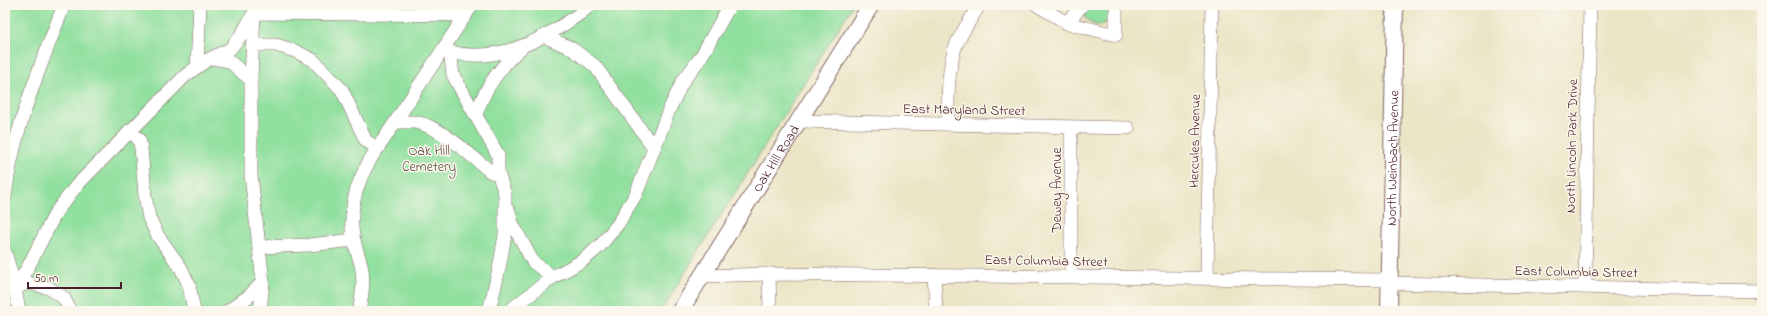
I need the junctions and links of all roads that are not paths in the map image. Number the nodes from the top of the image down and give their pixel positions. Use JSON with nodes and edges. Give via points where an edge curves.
{"nodes":[{"id":1,"x":64,"y":5,"type":"edge"},
{"id":2,"x":200,"y":5,"type":"edge"},
{"id":3,"x":591,"y":5,"type":"edge"},
{"id":4,"x":730,"y":5,"type":"edge"},
{"id":5,"x":871,"y":5,"type":"edge"},
{"id":6,"x":979,"y":5,"type":"edge"},
{"id":7,"x":1037,"y":5,"type":"edge"},
{"id":8,"x":1082,"y":5,"type":"edge"},
{"id":9,"x":1116,"y":5,"type":"edge"},
{"id":10,"x":1212,"y":5,"type":"edge"},
{"id":11,"x":1395,"y":5,"type":"edge"},
{"id":12,"x":1590,"y":5,"type":"edge"},
{"id":13,"x":256,"y":9,"type":"edge"},
{"id":14,"x":469,"y":10,"type":"edge"},
{"id":15,"x":1067,"y":24,"type":"junction"},
{"id":16,"x":546,"y":37,"type":"junction"},
{"id":17,"x":253,"y":45,"type":"junction"},
{"id":18,"x":524,"y":45,"type":"junction"},
{"id":19,"x":448,"y":50,"type":"junction"},
{"id":20,"x":212,"y":58,"type":"junction"},
{"id":21,"x":197,"y":67,"type":"junction"},
{"id":22,"x":251,"y":80,"type":"junction"},
{"id":23,"x":476,"y":115,"type":"junction"},
{"id":24,"x":799,"y":121,"type":"junction"},
{"id":25,"x":396,"y":122,"type":"junction"},
{"id":26,"x":948,"y":124,"type":"junction"},
{"id":27,"x":1071,"y":128,"type":"junction"},
{"id":28,"x":1128,"y":128,"type":"dead end"},
{"id":29,"x":129,"y":131,"type":"junction"},
{"id":30,"x":378,"y":148,"type":"junction"},
{"id":31,"x":654,"y":148,"type":"junction"},
{"id":32,"x":498,"y":173,"type":"junction"},
{"id":33,"x":505,"y":194,"type":"junction"},
{"id":34,"x":5,"y":196,"type":"edge"},
{"id":35,"x":354,"y":240,"type":"junction"},
{"id":36,"x":259,"y":247,"type":"junction"},
{"id":37,"x":5,"y":252,"type":"edge"},
{"id":38,"x":770,"y":274,"type":"junction"},
{"id":39,"x":934,"y":275,"type":"junction"},
{"id":40,"x":702,"y":276,"type":"junction"},
{"id":41,"x":1071,"y":276,"type":"junction"},
{"id":42,"x":554,"y":277,"type":"junction"},
{"id":43,"x":1207,"y":278,"type":"junction"},
{"id":44,"x":1389,"y":281,"type":"junction"},
{"id":45,"x":263,"y":282,"type":"junction"},
{"id":46,"x":10,"y":287,"type":"edge"},
{"id":47,"x":1584,"y":287,"type":"junction"},
{"id":48,"x":1762,"y":291,"type":"edge"},
{"id":49,"x":19,"y":311,"type":"edge"},
{"id":50,"x":70,"y":311,"type":"edge"},
{"id":51,"x":194,"y":311,"type":"edge"},
{"id":52,"x":228,"y":311,"type":"edge"},
{"id":53,"x":260,"y":311,"type":"edge"},
{"id":54,"x":359,"y":311,"type":"edge"},
{"id":55,"x":489,"y":311,"type":"edge"},
{"id":56,"x":509,"y":311,"type":"edge"},
{"id":57,"x":680,"y":311,"type":"edge"},
{"id":58,"x":770,"y":311,"type":"edge"},
{"id":59,"x":936,"y":311,"type":"edge"},
{"id":60,"x":1389,"y":311,"type":"edge"}],
"edges":[{"from":1,"to":34,"type":"street","via":[[25,110],[12,153]]},
{"from":2,"to":21,"type":"street"},
{"from":3,"to":16,"type":"street"},
{"from":4,"to":31,"type":"street","via":[[701,57],[683,81]]},
{"from":5,"to":24,"type":"main road","name":"Oak Hill Road"},
{"from":6,"to":26,"type":"street","via":[[957,44],[953,58]]},
{"from":7,"to":15,"type":"street"},
{"from":8,"to":15,"type":"street"},
{"from":9,"to":15,"type":"street","via":[[1116,35]]},
{"from":10,"to":43,"type":"street","name":"Hercules Avenue"},
{"from":11,"to":44,"type":"main road","name":"North Weinbach Avenue"},
{"from":12,"to":47,"type":"street","name":"North Lincoln Park Drive"},
{"from":13,"to":14,"type":"street"},
{"from":13,"to":17,"type":"street"},
{"from":13,"to":20,"type":"street","via":[[230,49]]},
{"from":14,"to":19,"type":"street"},
{"from":16,"to":18,"type":"street"},
{"from":16,"to":31,"type":"street","via":[[571,48],[595,66]]},
{"from":17,"to":22,"type":"street"},
{"from":17,"to":30,"type":"street","via":[[276,45],[313,60],[342,90],[366,141]]},
{"from":18,"to":19,"type":"street","via":[[484,54],[463,55]]},
{"from":18,"to":23,"type":"street","via":[[493,78],[481,98]]},
{"from":19,"to":23,"type":"street","via":[[453,75]]},
{"from":19,"to":25,"type":"street"},
{"from":20,"to":21,"type":"street"},
{"from":20,"to":22,"type":"street","via":[[229,61]]},
{"from":21,"to":29,"type":"street"},
{"from":22,"to":36,"type":"street","via":[[251,175]]},
{"from":23,"to":32,"type":"street","via":[[498,155]]},
{"from":24,"to":26,"type":"street","name":"East Maryland Street"},
{"from":24,"to":40,"type":"main road","name":"Oak Hill Road"},
{"from":25,"to":30,"type":"street"},
{"from":25,"to":32,"type":"street","via":[[416,122],[432,128],[491,172]]},
{"from":26,"to":27,"type":"street","name":"East Maryland Street"},
{"from":27,"to":28,"type":"street","name":"East Maryland Street"},
{"from":27,"to":41,"type":"street","name":"Dewey Avenue"},
{"from":29,"to":46,"type":"street","via":[[77,185],[56,212],[28,267]]},
{"from":29,"to":51,"type":"street","via":[[139,139],[149,218],[158,236],[181,268],[189,285]]},
{"from":30,"to":35,"type":"street","via":[[360,180],[354,201]]},
{"from":31,"to":42,"type":"street","via":[[636,194],[618,224],[600,246],[582,261]]},
{"from":32,"to":33,"type":"street"},
{"from":33,"to":42,"type":"street","via":[[512,223],[522,244],[533,262]]},
{"from":33,"to":55,"type":"street","via":[[505,235]]},
{"from":35,"to":36,"type":"street"},
{"from":35,"to":54,"type":"street","via":[[362,267]]},
{"from":36,"to":45,"type":"street"},
{"from":37,"to":46,"type":"street"},
{"from":38,"to":39,"type":"street","name":"East Columbia Street"},
{"from":38,"to":40,"type":"street","name":"East Columbia Street"},
{"from":38,"to":58,"type":"street"},
{"from":39,"to":41,"type":"street","name":"East Columbia Street"},
{"from":39,"to":59,"type":"street"},
{"from":40,"to":57,"type":"main road","name":"Oak Hill Road"},
{"from":41,"to":43,"type":"street","name":"East Columbia Street"},
{"from":42,"to":56,"type":"street"},
{"from":43,"to":44,"type":"street","name":"East Columbia Street"},
{"from":44,"to":47,"type":"street","name":"East Columbia Street"},
{"from":44,"to":60,"type":"main road","name":"North Weinbach Avenue"},
{"from":45,"to":52,"type":"street"},
{"from":45,"to":53,"type":"street"},
{"from":46,"to":49,"type":"street"},
{"from":46,"to":50,"type":"street","via":[[28,283],[49,288],[64,298]]},
{"from":47,"to":48,"type":"street","name":"East Columbia Street"}]}
